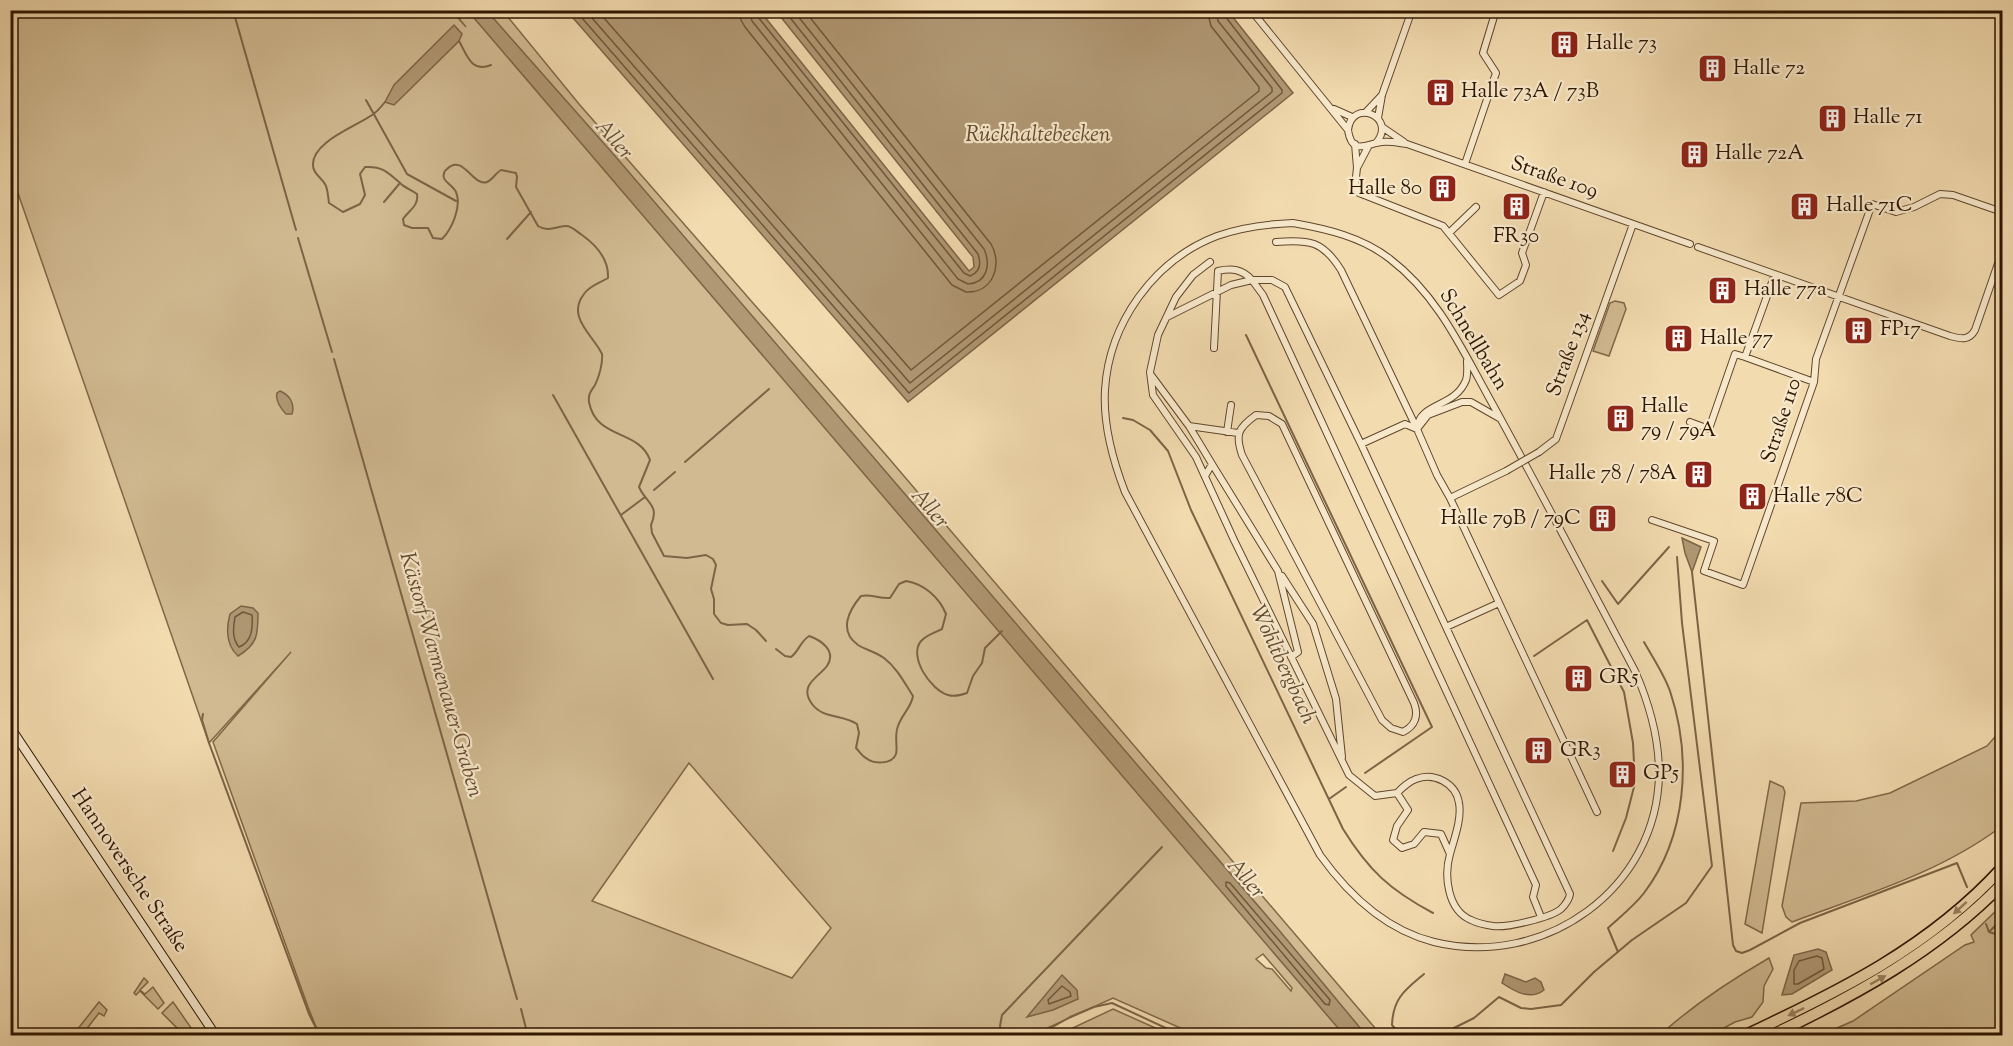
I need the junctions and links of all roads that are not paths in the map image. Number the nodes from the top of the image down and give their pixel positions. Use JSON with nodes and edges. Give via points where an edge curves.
{"nodes":[{"id":1,"x":1251,"y":10,"type":"edge"},
{"id":2,"x":1412,"y":10,"type":"edge"},
{"id":3,"x":1496,"y":10,"type":"edge"},
{"id":4,"x":1382,"y":95,"type":"junction"},
{"id":5,"x":1328,"y":106,"type":"junction"},
{"id":6,"x":1366,"y":112,"type":"junction"},
{"id":7,"x":1353,"y":117,"type":"junction"},
{"id":8,"x":1378,"y":118,"type":"junction"},
{"id":9,"x":1382,"y":127,"type":"junction"},
{"id":10,"x":1348,"y":130,"type":"junction"},
{"id":11,"x":1376,"y":143,"type":"junction"},
{"id":12,"x":1355,"y":144,"type":"junction"},
{"id":13,"x":1407,"y":144,"type":"junction"},
{"id":14,"x":1368,"y":147,"type":"junction"},
{"id":15,"x":1465,"y":164,"type":"junction"},
{"id":16,"x":1357,"y":168,"type":"junction"},
{"id":17,"x":1544,"y":192,"type":"junction"},
{"id":18,"x":1476,"y":207,"type":"dead end"},
{"id":19,"x":2002,"y":212,"type":"edge"},
{"id":20,"x":1633,"y":224,"type":"junction"},
{"id":21,"x":1449,"y":233,"type":"junction"},
{"id":22,"x":1276,"y":242,"type":"dead end"},
{"id":23,"x":1690,"y":244,"type":"dead end"},
{"id":24,"x":1698,"y":247,"type":"dead end"},
{"id":25,"x":2002,"y":252,"type":"edge"},
{"id":26,"x":1210,"y":262,"type":"dead end"},
{"id":27,"x":1775,"y":274,"type":"junction"},
{"id":28,"x":1252,"y":280,"type":"junction"},
{"id":29,"x":1216,"y":292,"type":"junction"},
{"id":30,"x":1839,"y":297,"type":"junction"},
{"id":31,"x":1167,"y":317,"type":"junction"},
{"id":32,"x":1214,"y":348,"type":"dead end"},
{"id":33,"x":1745,"y":357,"type":"junction"},
{"id":34,"x":1467,"y":359,"type":"junction"},
{"id":35,"x":1151,"y":375,"type":"junction"},
{"id":36,"x":1814,"y":382,"type":"junction"},
{"id":37,"x":1231,"y":405,"type":"dead end"},
{"id":38,"x":1502,"y":420,"type":"junction"},
{"id":39,"x":1690,"y":422,"type":"dead end"},
{"id":40,"x":1189,"y":426,"type":"junction"},
{"id":41,"x":1417,"y":429,"type":"junction"},
{"id":42,"x":1227,"y":432,"type":"junction"},
{"id":43,"x":1238,"y":433,"type":"junction"},
{"id":44,"x":1361,"y":444,"type":"junction"},
{"id":45,"x":1212,"y":465,"type":"junction"},
{"id":46,"x":1205,"y":476,"type":"junction"},
{"id":47,"x":1450,"y":498,"type":"junction"},
{"id":48,"x":1652,"y":520,"type":"dead end"},
{"id":49,"x":1278,"y":571,"type":"junction"},
{"id":50,"x":1499,"y":603,"type":"junction"},
{"id":51,"x":1446,"y":627,"type":"junction"},
{"id":52,"x":1291,"y":657,"type":"junction"},
{"id":53,"x":10,"y":727,"type":"edge"},
{"id":54,"x":1342,"y":760,"type":"junction"},
{"id":55,"x":1397,"y":793,"type":"junction"},
{"id":56,"x":1597,"y":812,"type":"dead end"},
{"id":57,"x":1456,"y":830,"type":"junction"},
{"id":58,"x":1441,"y":834,"type":"junction"},
{"id":59,"x":1450,"y":854,"type":"junction"},
{"id":60,"x":2002,"y":868,"type":"edge"},
{"id":61,"x":2002,"y":884,"type":"edge"},
{"id":62,"x":1541,"y":917,"type":"junction"},
{"id":63,"x":216,"y":1035,"type":"edge"},
{"id":64,"x":1744,"y":1035,"type":"edge"},
{"id":65,"x":1770,"y":1035,"type":"edge"}],
"edges":[{"from":1,"to":5,"type":"street"},
{"from":2,"to":4,"type":"street"},
{"from":3,"to":15,"type":"street","via":[[1483,53],[1496,73]]},
{"from":4,"to":6,"type":"street"},
{"from":4,"to":8,"type":"street"},
{"from":5,"to":7,"type":"street"},
{"from":5,"to":10,"type":"street"},
{"from":6,"to":7,"type":"street"},
{"from":6,"to":8,"type":"street"},
{"from":7,"to":10,"type":"street"},
{"from":8,"to":9,"type":"street"},
{"from":9,"to":11,"type":"street"},
{"from":9,"to":13,"type":"street"},
{"from":10,"to":12,"type":"street"},
{"from":11,"to":13,"type":"street"},
{"from":11,"to":14,"type":"street"},
{"from":12,"to":14,"type":"street"},
{"from":12,"to":16,"type":"street"},
{"from":13,"to":15,"type":"street","name":"Straße 109"},
{"from":14,"to":16,"type":"street"},
{"from":15,"to":17,"type":"street","name":"Straße 109"},
{"from":16,"to":21,"type":"street","via":[[1354,186],[1359,193],[1443,226]]},
{"from":17,"to":20,"type":"street","name":"Straße 109"},
{"from":17,"to":21,"type":"street","via":[[1522,253],[1526,265],[1520,281],[1499,295]]},
{"from":18,"to":21,"type":"street"},
{"from":19,"to":30,"type":"street","name":"Straße 110","via":[[1940,194],[1896,212],[1872,204]]},
{"from":20,"to":23,"type":"street","name":"Straße 109"},
{"from":20,"to":47,"type":"street","name":"Straße 134","bridge":true,"via":[[1556,439],[1506,471]]},
{"from":22,"to":41,"type":"street","via":[[1295,240],[1321,246],[1334,259]]},
{"from":24,"to":27,"type":"street"},
{"from":25,"to":30,"type":"street","via":[[1976,330],[1965,339]]},
{"from":26,"to":31,"type":"street","via":[[1176,297]]},
{"from":27,"to":30,"type":"street"},
{"from":27,"to":33,"type":"street"},
{"from":28,"to":29,"type":"street"},
{"from":28,"to":29,"type":"street","via":[[1230,268],[1218,271]]},
{"from":28,"to":44,"type":"street","via":[[1272,280],[1285,287]]},
{"from":28,"to":62,"type":"street","via":[[1263,295],[1536,885],[1533,897]]},
{"from":29,"to":31,"type":"street"},
{"from":29,"to":32,"type":"street"},
{"from":30,"to":36,"type":"street","name":"Straße 110","via":[[1816,359]]},
{"from":31,"to":35,"type":"street","via":[[1158,335]]},
{"from":33,"to":36,"type":"street"},
{"from":33,"to":39,"type":"street","via":[[1735,354],[1708,429]]},
{"from":34,"to":38,"type":"street","name":"Schnellbahn"},
{"from":34,"to":38,"type":"street","name":"Schnellbahn","via":[[1430,298],[1389,258],[1332,231],[1293,223],[1268,224],[1240,229],[1194,247],[1155,278],[1134,304],[1116,340],[1105,390],[1109,434],[1125,492],[1320,855],[1353,895],[1374,912],[1416,936],[1460,947],[1530,941],[1581,917],[1604,898],[1619,882],[1642,844],[1656,802],[1659,774],[1652,719],[1635,671]]},
{"from":34,"to":41,"type":"street","via":[[1466,379],[1454,398],[1424,413]]},
{"from":35,"to":40,"type":"street"},
{"from":35,"to":46,"type":"street","via":[[1153,395]]},
{"from":36,"to":48,"type":"street","name":"Straße 110","via":[[1743,585],[1704,571],[1714,542]]},
{"from":37,"to":42,"type":"street"},
{"from":38,"to":41,"type":"street","via":[[1483,407],[1462,402],[1428,416]]},
{"from":40,"to":42,"type":"street"},
{"from":40,"to":45,"type":"street"},
{"from":41,"to":44,"type":"street","via":[[1405,424]]},
{"from":41,"to":47,"type":"street"},
{"from":42,"to":43,"type":"street"},
{"from":43,"to":43,"type":"street","via":[[1242,455],[1382,720],[1403,732],[1411,728],[1417,710],[1282,423],[1269,416],[1256,416]]},
{"from":44,"to":51,"type":"street"},
{"from":45,"to":46,"type":"street"},
{"from":45,"to":49,"type":"street"},
{"from":46,"to":52,"type":"street"},
{"from":47,"to":50,"type":"street"},
{"from":49,"to":52,"type":"street","via":[[1298,652]]},
{"from":49,"to":54,"type":"street","via":[[1313,624],[1336,699]]},
{"from":50,"to":51,"type":"street"},
{"from":50,"to":56,"type":"street"},
{"from":51,"to":62,"type":"street","via":[[1570,894],[1560,910]]},
{"from":52,"to":54,"type":"street"},
{"from":53,"to":63,"type":"street","name":"Hannoversche Straße"},
{"from":54,"to":55,"type":"street","via":[[1349,775],[1375,795]]},
{"from":55,"to":57,"type":"street","via":[[1417,779],[1440,779],[1450,786],[1459,803]]},
{"from":55,"to":58,"type":"street","via":[[1408,810],[1396,826],[1393,840],[1402,848],[1414,844],[1424,832]]},
{"from":57,"to":58,"type":"street"},
{"from":57,"to":59,"type":"street"},
{"from":58,"to":59,"type":"street"},
{"from":59,"to":62,"type":"street","via":[[1449,892],[1469,920],[1495,927]]},
{"from":60,"to":64,"type":"highway","one_way":true,"via":[[1945,922],[1885,964],[1821,1000]]},
{"from":65,"to":61,"type":"highway","one_way":true,"via":[[1891,973],[1952,929]]}]}
